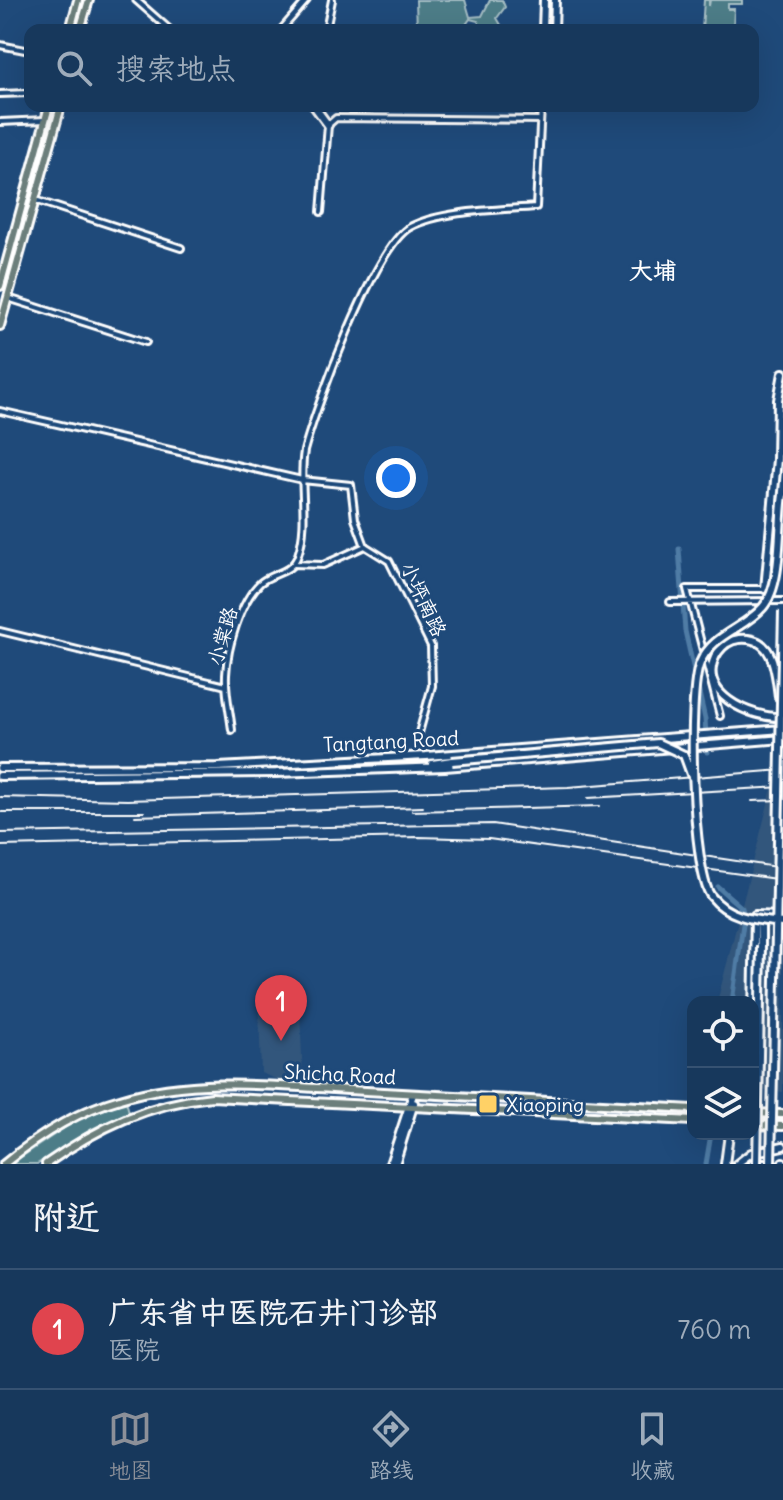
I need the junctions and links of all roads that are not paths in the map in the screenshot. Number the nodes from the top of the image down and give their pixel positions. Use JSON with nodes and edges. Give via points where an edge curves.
{"nodes":[{"id":1,"x":78,"y":0,"type":"edge"},
{"id":2,"x":89,"y":0,"type":"edge"},
{"id":3,"x":136,"y":0,"type":"edge"},
{"id":4,"x":307,"y":0,"type":"edge"},
{"id":5,"x":544,"y":0,"type":"edge"},
{"id":6,"x":555,"y":0,"type":"edge"},
{"id":7,"x":332,"y":1,"type":"edge"},
{"id":8,"x":72,"y":24,"type":"edge"},
{"id":9,"x":82,"y":24,"type":"edge"},
{"id":10,"x":163,"y":24,"type":"edge"},
{"id":11,"x":286,"y":24,"type":"edge"},
{"id":12,"x":327,"y":24,"type":"edge"},
{"id":13,"x":543,"y":24,"type":"edge"},
{"id":14,"x":554,"y":24,"type":"edge"},
{"id":15,"x":0,"y":45,"type":"edge"},
{"id":16,"x":24,"y":50,"type":"edge"},
{"id":17,"x":24,"y":93,"type":"edge"},
{"id":18,"x":0,"y":94,"type":"edge"},
{"id":19,"x":47,"y":112,"type":"edge"},
{"id":20,"x":59,"y":112,"type":"edge"},
{"id":21,"x":318,"y":112,"type":"edge"},
{"id":22,"x":541,"y":112,"type":"edge"},
{"id":23,"x":45,"y":120,"type":"junction"},
{"id":24,"x":540,"y":120,"type":"junction"},
{"id":25,"x":0,"y":122,"type":"edge"},
{"id":26,"x":328,"y":125,"type":"junction"},
{"id":27,"x":35,"y":200,"type":"junction"},
{"id":28,"x":321,"y":212,"type":"dead end"},
{"id":29,"x":181,"y":248,"type":"dead end"},
{"id":30,"x":0,"y":286,"type":"edge"},
{"id":31,"x":8,"y":298,"type":"junction"},
{"id":32,"x":0,"y":326,"type":"edge"},
{"id":33,"x":146,"y":342,"type":"dead end"},
{"id":34,"x":783,"y":373,"type":"edge"},
{"id":35,"x":0,"y":411,"type":"edge"},
{"id":36,"x":302,"y":480,"type":"junction"},
{"id":37,"x":783,"y":495,"type":"edge"},
{"id":38,"x":365,"y":546,"type":"junction"},
{"id":39,"x":294,"y":564,"type":"junction"},
{"id":40,"x":727,"y":589,"type":"junction"},
{"id":41,"x":765,"y":589,"type":"junction"},
{"id":42,"x":783,"y":589,"type":"edge"},
{"id":43,"x":691,"y":601,"type":"junction"},
{"id":44,"x":727,"y":601,"type":"junction"},
{"id":45,"x":783,"y":601,"type":"edge"},
{"id":46,"x":670,"y":602,"type":"dead end"},
{"id":47,"x":783,"y":611,"type":"edge"},
{"id":48,"x":0,"y":631,"type":"edge"},
{"id":49,"x":226,"y":686,"type":"junction"},
{"id":50,"x":782,"y":713,"type":"edge"},
{"id":51,"x":720,"y":716,"type":"dead end"},
{"id":52,"x":783,"y":727,"type":"edge"},
{"id":53,"x":232,"y":730,"type":"dead end"},
{"id":54,"x":783,"y":739,"type":"edge"},
{"id":55,"x":417,"y":740,"type":"dead end"},
{"id":56,"x":0,"y":768,"type":"edge"},
{"id":57,"x":401,"y":769,"type":"junction"},
{"id":58,"x":0,"y":776,"type":"edge"},
{"id":59,"x":696,"y":796,"type":"junction"},
{"id":60,"x":761,"y":915,"type":"junction"},
{"id":61,"x":783,"y":916,"type":"edge"},
{"id":62,"x":783,"y":923,"type":"edge"},
{"id":63,"x":753,"y":996,"type":"edge"},
{"id":64,"x":413,"y":1094,"type":"junction"},
{"id":65,"x":412,"y":1106,"type":"junction"},
{"id":66,"x":687,"y":1109,"type":"edge"},
{"id":67,"x":759,"y":1113,"type":"edge"},
{"id":68,"x":783,"y":1114,"type":"edge"},
{"id":69,"x":687,"y":1121,"type":"edge"},
{"id":70,"x":759,"y":1125,"type":"edge"},
{"id":71,"x":783,"y":1126,"type":"edge"},
{"id":72,"x":728,"y":1140,"type":"edge"},
{"id":73,"x":783,"y":1146,"type":"edge"},
{"id":74,"x":4,"y":1164,"type":"edge"},
{"id":75,"x":46,"y":1164,"type":"edge"},
{"id":76,"x":393,"y":1164,"type":"edge"},
{"id":77,"x":725,"y":1164,"type":"edge"},
{"id":78,"x":737,"y":1164,"type":"edge"},
{"id":79,"x":755,"y":1164,"type":"edge"},
{"id":80,"x":768,"y":1164,"type":"edge"}],
"edges":[{"from":1,"to":8,"type":"main road"},
{"from":2,"to":9,"type":"main road"},
{"from":3,"to":10,"type":"street"},
{"from":4,"to":11,"type":"street"},
{"from":5,"to":13,"type":"street"},
{"from":6,"to":14,"type":"street"},
{"from":7,"to":12,"type":"street"},
{"from":15,"to":16,"type":"street"},
{"from":17,"to":18,"type":"street"},
{"from":19,"to":23,"type":"main road"},
{"from":20,"to":27,"type":"main road"},
{"from":21,"to":26,"type":"street"},
{"from":22,"to":24,"type":"street"},
{"from":23,"to":25,"type":"street"},
{"from":23,"to":30,"type":"main road"},
{"from":24,"to":26,"type":"street","via":[[343,117]]},
{"from":24,"to":36,"type":"street","via":[[536,207],[428,220],[401,234],[346,334],[312,424]]},
{"from":26,"to":28,"type":"street"},
{"from":27,"to":29,"type":"street"},
{"from":27,"to":31,"type":"main road"},
{"from":31,"to":32,"type":"main road"},
{"from":31,"to":33,"type":"street"},
{"from":34,"to":41,"type":"street"},
{"from":35,"to":36,"type":"street"},
{"from":36,"to":38,"type":"street","via":[[351,485]]},
{"from":36,"to":39,"type":"street","via":[[305,516]]},
{"from":37,"to":59,"type":"street","bridge":true,"via":[[771,594],[759,611],[713,644],[699,665],[693,693]]},
{"from":38,"to":39,"type":"street","via":[[323,565]]},
{"from":38,"to":55,"type":"street","name":"小坪南路","via":[[389,561],[431,646],[432,686]]},
{"from":39,"to":49,"type":"street","name":"小棠路","via":[[263,581],[249,598],[235,634]]},
{"from":40,"to":41,"type":"street"},
{"from":40,"to":43,"type":"street","via":[[687,589]]},
{"from":40,"to":44,"type":"street"},
{"from":41,"to":42,"type":"street"},
{"from":43,"to":44,"type":"street"},
{"from":43,"to":46,"type":"street"},
{"from":43,"to":51,"type":"street"},
{"from":44,"to":45,"type":"street"},
{"from":47,"to":50,"type":"street","bridge":true},
{"from":48,"to":49,"type":"street"},
{"from":49,"to":53,"type":"street","name":"小棠路"},
{"from":50,"to":50,"type":"street","bridge":true,"via":[[775,665],[767,649],[750,639],[732,640],[717,654],[715,681],[732,704],[756,715]]},
{"from":50,"to":80,"type":"street","bridge":true},
{"from":52,"to":56,"type":"street","name":"Tangtang Road","via":[[218,767]]},
{"from":54,"to":57,"type":"street","name":"Tangtang Road"},
{"from":57,"to":58,"type":"street","name":"Tangtang Road"},
{"from":57,"to":59,"type":"street","bridge":true,"via":[[658,743],[684,755]]},
{"from":59,"to":62,"type":"street","bridge":true,"via":[[700,871],[712,898],[732,914]]},
{"from":60,"to":61,"type":"street"},
{"from":60,"to":63,"type":"street","via":[[755,915]]},
{"from":60,"to":79,"type":"street","bridge":true},
{"from":64,"to":65,"type":"street"},
{"from":64,"to":66,"type":"main road","name":"Shicha Road"},
{"from":64,"to":74,"type":"main road","name":"Shicha Road","via":[[212,1085],[150,1091],[80,1114]]},
{"from":65,"to":69,"type":"main road","name":"Shicha Road"},
{"from":65,"to":75,"type":"main road","name":"Shicha Road","via":[[240,1097],[186,1100],[112,1123]]},
{"from":65,"to":76,"type":"street"},
{"from":67,"to":68,"type":"main road"},
{"from":70,"to":71,"type":"main road"},
{"from":72,"to":77,"type":"street"},
{"from":73,"to":78,"type":"street","via":[[751,1153]]},
{"from":79,"to":80,"type":"street"}]}
